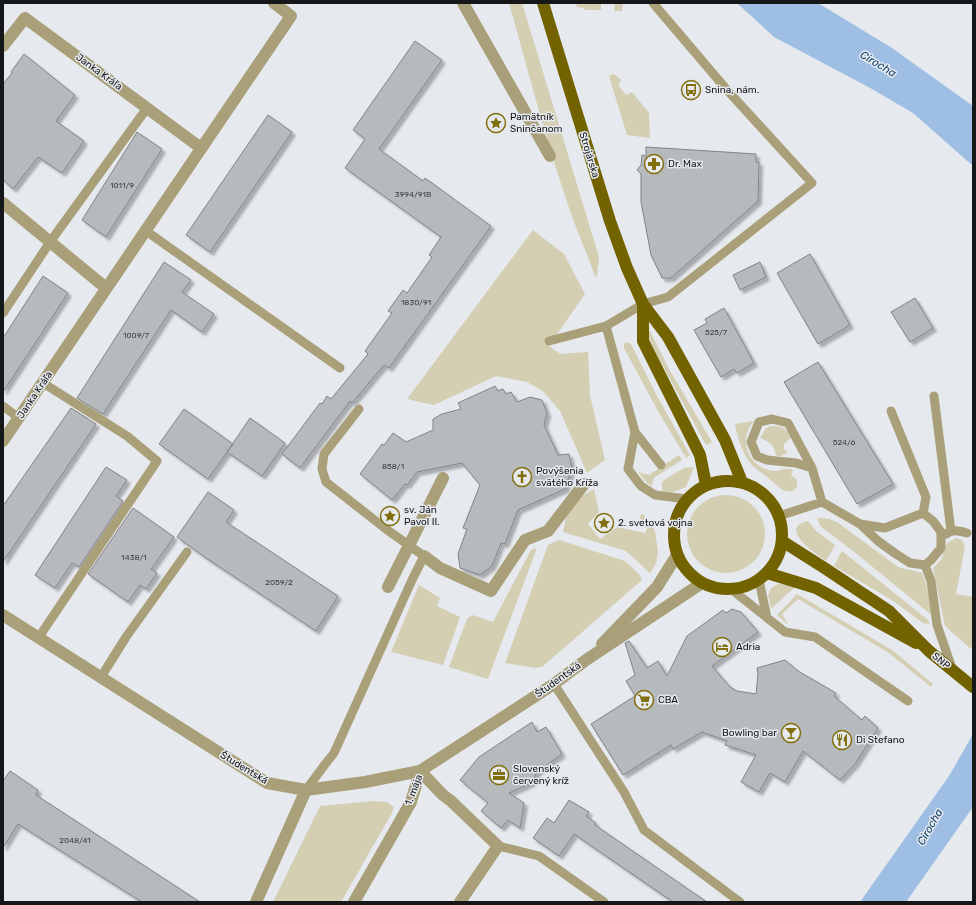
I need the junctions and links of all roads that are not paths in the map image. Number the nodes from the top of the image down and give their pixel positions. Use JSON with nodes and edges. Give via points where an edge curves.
{"nodes":[{"id":1,"x":274,"y":3,"type":"edge"},
{"id":2,"x":463,"y":3,"type":"edge"},
{"id":3,"x":543,"y":3,"type":"edge"},
{"id":4,"x":653,"y":3,"type":"edge"},
{"id":5,"x":3,"y":46,"type":"edge"},
{"id":6,"x":147,"y":108,"type":"junction"},
{"id":7,"x":202,"y":148,"type":"junction"},
{"id":8,"x":550,"y":156,"type":"dead end"},
{"id":9,"x":3,"y":203,"type":"edge"},
{"id":10,"x":146,"y":231,"type":"junction"},
{"id":11,"x":50,"y":242,"type":"junction"},
{"id":12,"x":106,"y":288,"type":"junction"},
{"id":13,"x":642,"y":304,"type":"junction"},
{"id":14,"x":3,"y":313,"type":"edge"},
{"id":15,"x":606,"y":326,"type":"junction"},
{"id":16,"x":549,"y":341,"type":"dead end"},
{"id":17,"x":340,"y":368,"type":"dead end"},
{"id":18,"x":43,"y":383,"type":"junction"},
{"id":19,"x":934,"y":396,"type":"dead end"},
{"id":20,"x":3,"y":406,"type":"edge"},
{"id":21,"x":359,"y":409,"type":"dead end"},
{"id":22,"x":891,"y":411,"type":"dead end"},
{"id":23,"x":19,"y":418,"type":"junction"},
{"id":24,"x":634,"y":432,"type":"junction"},
{"id":25,"x":3,"y":441,"type":"edge"},
{"id":26,"x":661,"y":465,"type":"dead end"},
{"id":27,"x":812,"y":468,"type":"junction"},
{"id":28,"x":443,"y":478,"type":"dead end"},
{"id":29,"x":742,"y":482,"type":"junction"},
{"id":30,"x":584,"y":484,"type":"dead end"},
{"id":31,"x":706,"y":485,"type":"junction"},
{"id":32,"x":687,"y":499,"type":"junction"},
{"id":33,"x":822,"y":502,"type":"junction"},
{"id":34,"x":923,"y":513,"type":"junction"},
{"id":35,"x":779,"y":516,"type":"junction"},
{"id":36,"x":860,"y":524,"type":"junction"},
{"id":37,"x":951,"y":531,"type":"junction"},
{"id":38,"x":967,"y":533,"type":"dead end"},
{"id":39,"x":941,"y":537,"type":"junction"},
{"id":40,"x":782,"y":541,"type":"junction"},
{"id":41,"x":409,"y":545,"type":"junction"},
{"id":42,"x":187,"y":552,"type":"dead end"},
{"id":43,"x":677,"y":555,"type":"junction"},
{"id":44,"x":424,"y":556,"type":"junction"},
{"id":45,"x":925,"y":565,"type":"junction"},
{"id":46,"x":763,"y":577,"type":"junction"},
{"id":47,"x":702,"y":583,"type":"junction"},
{"id":48,"x":388,"y":587,"type":"dead end"},
{"id":49,"x":731,"y":589,"type":"junction"},
{"id":50,"x":3,"y":614,"type":"edge"},
{"id":51,"x":767,"y":618,"type":"junction"},
{"id":52,"x":39,"y":637,"type":"junction"},
{"id":53,"x":929,"y":651,"type":"junction"},
{"id":54,"x":586,"y":660,"type":"junction"},
{"id":55,"x":953,"y":671,"type":"junction"},
{"id":56,"x":101,"y":678,"type":"junction"},
{"id":57,"x":554,"y":684,"type":"junction"},
{"id":58,"x":973,"y":687,"type":"edge"},
{"id":59,"x":908,"y":701,"type":"dead end"},
{"id":60,"x":420,"y":771,"type":"junction"},
{"id":61,"x":306,"y":790,"type":"junction"},
{"id":62,"x":498,"y":846,"type":"junction"},
{"id":63,"x":256,"y":902,"type":"edge"},
{"id":64,"x":354,"y":902,"type":"edge"},
{"id":65,"x":460,"y":902,"type":"edge"},
{"id":66,"x":604,"y":902,"type":"edge"},
{"id":67,"x":740,"y":902,"type":"edge"}],
"edges":[{"from":1,"to":7,"type":"street","name":"Janka Kráľa","via":[[291,16]]},
{"from":2,"to":8,"type":"street"},
{"from":3,"to":13,"type":"main road","name":"Strojárska","via":[[610,221]]},
{"from":4,"to":13,"type":"lane","via":[[727,90],[812,183],[668,297]]},
{"from":5,"to":6,"type":"street","name":"Janka Kráľa","via":[[25,18]]},
{"from":6,"to":7,"type":"street","name":"Janka Kráľa"},
{"from":6,"to":11,"type":"lane"},
{"from":7,"to":10,"type":"street","name":"Janka Kráľa"},
{"from":9,"to":11,"type":"street"},
{"from":10,"to":12,"type":"street","name":"Janka Kráľa"},
{"from":10,"to":17,"type":"lane"},
{"from":11,"to":12,"type":"street"},
{"from":11,"to":14,"type":"lane"},
{"from":12,"to":18,"type":"street","name":"Janka Kráľa"},
{"from":13,"to":15,"type":"lane"},
{"from":13,"to":29,"type":"main road","via":[[668,337],[725,440]]},
{"from":13,"to":31,"type":"main road","via":[[643,341],[700,455]]},
{"from":15,"to":16,"type":"lane"},
{"from":15,"to":24,"type":"lane"},
{"from":18,"to":23,"type":"street","name":"Janka Kráľa"},
{"from":18,"to":52,"type":"lane","via":[[127,436],[157,461]]},
{"from":19,"to":37,"type":"lane"},
{"from":20,"to":23,"type":"lane"},
{"from":21,"to":41,"type":"lane","via":[[324,454],[322,468],[326,482]]},
{"from":22,"to":34,"type":"lane","via":[[926,498]]},
{"from":23,"to":25,"type":"street","name":"Janka Kráľa"},
{"from":24,"to":26,"type":"lane"},
{"from":24,"to":32,"type":"lane","via":[[628,469],[641,486],[655,495]]},
{"from":27,"to":27,"type":"lane","via":[[788,423],[772,419],[759,422],[751,442],[757,456]]},
{"from":27,"to":33,"type":"lane"},
{"from":28,"to":41,"type":"street"},
{"from":29,"to":31,"type":"main road","via":[[724,481]]},
{"from":29,"to":35,"type":"main road","via":[[764,494]]},
{"from":30,"to":44,"type":"street","via":[[548,532],[525,540],[491,591],[440,568]]},
{"from":31,"to":32,"type":"main road"},
{"from":32,"to":43,"type":"main road","via":[[680,509],[673,532]]},
{"from":33,"to":35,"type":"lane"},
{"from":33,"to":36,"type":"lane"},
{"from":34,"to":36,"type":"lane","via":[[885,528]]},
{"from":34,"to":39,"type":"lane","via":[[933,521],[941,532]]},
{"from":35,"to":40,"type":"main road"},
{"from":36,"to":45,"type":"lane","via":[[878,541],[910,563]]},
{"from":37,"to":38,"type":"lane"},
{"from":37,"to":39,"type":"lane"},
{"from":39,"to":45,"type":"lane","via":[[941,548]]},
{"from":40,"to":46,"type":"main road","via":[[777,559]]},
{"from":40,"to":53,"type":"main road","via":[[889,611]]},
{"from":41,"to":44,"type":"lane"},
{"from":41,"to":48,"type":"street"},
{"from":42,"to":56,"type":"lane","via":[[126,637]]},
{"from":43,"to":47,"type":"main road","via":[[687,571]]},
{"from":43,"to":54,"type":"street","via":[[657,587]]},
{"from":44,"to":61,"type":"lane","via":[[334,754]]},
{"from":45,"to":55,"type":"lane","via":[[931,581],[937,625]]},
{"from":46,"to":49,"type":"main road","via":[[750,585]]},
{"from":46,"to":51,"type":"lane"},
{"from":46,"to":53,"type":"main road","via":[[816,588]]},
{"from":47,"to":49,"type":"main road","via":[[711,587]]},
{"from":47,"to":54,"type":"street"},
{"from":49,"to":51,"type":"lane"},
{"from":50,"to":52,"type":"street","name":"Študentská"},
{"from":51,"to":59,"type":"lane","via":[[785,632],[815,637]]},
{"from":52,"to":56,"type":"street","name":"Študentská"},
{"from":53,"to":55,"type":"main road","name":"SNP"},
{"from":54,"to":57,"type":"street","name":"Študentská"},
{"from":55,"to":58,"type":"main road","name":"SNP"},
{"from":56,"to":61,"type":"street","name":"Študentská","via":[[267,783]]},
{"from":57,"to":60,"type":"street","name":"Študentská"},
{"from":57,"to":67,"type":"lane","via":[[624,792],[644,830]]},
{"from":60,"to":61,"type":"street","name":"Študentská"},
{"from":60,"to":62,"type":"street","name":"1. mája"},
{"from":60,"to":64,"type":"street","name":"1. mája","via":[[411,802]]},
{"from":61,"to":63,"type":"street"},
{"from":62,"to":65,"type":"street"},
{"from":62,"to":66,"type":"lane","name":"1. mája","via":[[539,856]]}]}
